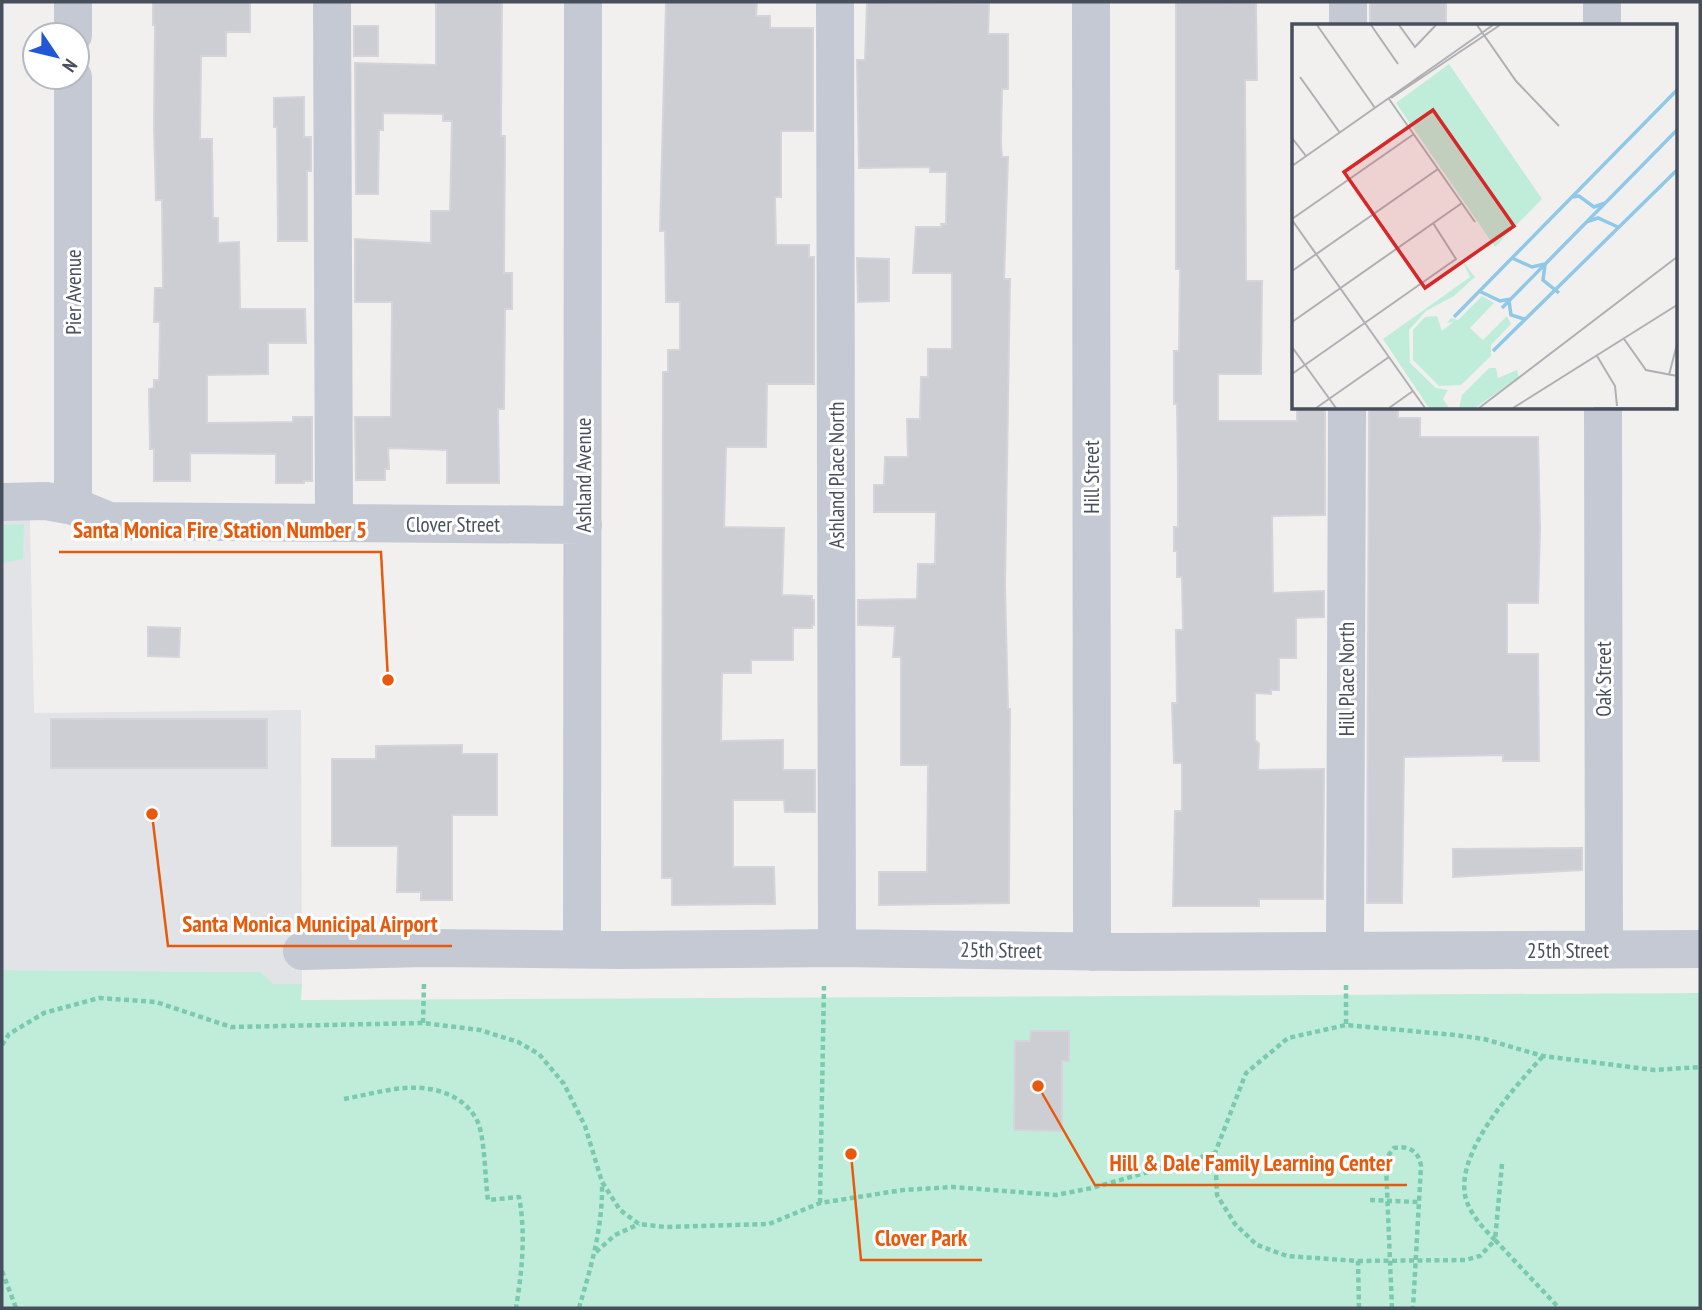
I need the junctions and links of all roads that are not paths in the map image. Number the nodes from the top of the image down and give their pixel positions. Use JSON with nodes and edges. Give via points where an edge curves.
{"nodes":[{"id":1,"x":73,"y":2,"type":"edge"},
{"id":2,"x":332,"y":2,"type":"edge"},
{"id":3,"x":583,"y":2,"type":"edge"},
{"id":4,"x":835,"y":2,"type":"edge"},
{"id":5,"x":1091,"y":2,"type":"edge"},
{"id":6,"x":1348,"y":2,"type":"edge"},
{"id":7,"x":1602,"y":2,"type":"edge"},
{"id":8,"x":73,"y":21,"type":"edge"},
{"id":9,"x":1348,"y":24,"type":"edge"},
{"id":10,"x":1602,"y":24,"type":"edge"},
{"id":11,"x":73,"y":91,"type":"edge"},
{"id":12,"x":1347,"y":410,"type":"edge"},
{"id":13,"x":1603,"y":410,"type":"edge"},
{"id":14,"x":2,"y":502,"type":"edge"},
{"id":15,"x":73,"y":506,"type":"junction"},
{"id":16,"x":334,"y":523,"type":"junction"},
{"id":17,"x":583,"y":525,"type":"junction"},
{"id":18,"x":837,"y":948,"type":"junction"},
{"id":19,"x":582,"y":949,"type":"junction"},
{"id":20,"x":1700,"y":949,"type":"edge"},
{"id":21,"x":1604,"y":950,"type":"junction"},
{"id":22,"x":302,"y":951,"type":"dead end"},
{"id":23,"x":1092,"y":952,"type":"junction"},
{"id":24,"x":1346,"y":968,"type":"junction"}],
"edges":[{"from":1,"to":8,"type":"street"},
{"from":2,"to":16,"type":"street"},
{"from":3,"to":17,"type":"street","name":"Ashland Avenue"},
{"from":4,"to":18,"type":"street","name":"Ashland Place North"},
{"from":5,"to":23,"type":"street","name":"Hill Street"},
{"from":6,"to":9,"type":"street"},
{"from":7,"to":10,"type":"street"},
{"from":11,"to":15,"type":"street","name":"Pier Avenue"},
{"from":12,"to":24,"type":"street","name":"Hill Place North"},
{"from":13,"to":21,"type":"street","name":"Oak Street"},
{"from":14,"to":15,"type":"street","name":"Clover Street"},
{"from":15,"to":16,"type":"street","name":"Clover Street","via":[[109,521]]},
{"from":16,"to":17,"type":"street","name":"Clover Street"},
{"from":17,"to":19,"type":"street","name":"Ashland Avenue"},
{"from":18,"to":19,"type":"street","name":"25th Street"},
{"from":18,"to":23,"type":"street","name":"25th Street"},
{"from":19,"to":22,"type":"street","name":"25th Street"},
{"from":20,"to":21,"type":"street","name":"25th Street"},
{"from":21,"to":24,"type":"street","name":"25th Street"},
{"from":23,"to":24,"type":"street","name":"25th Street"}]}
